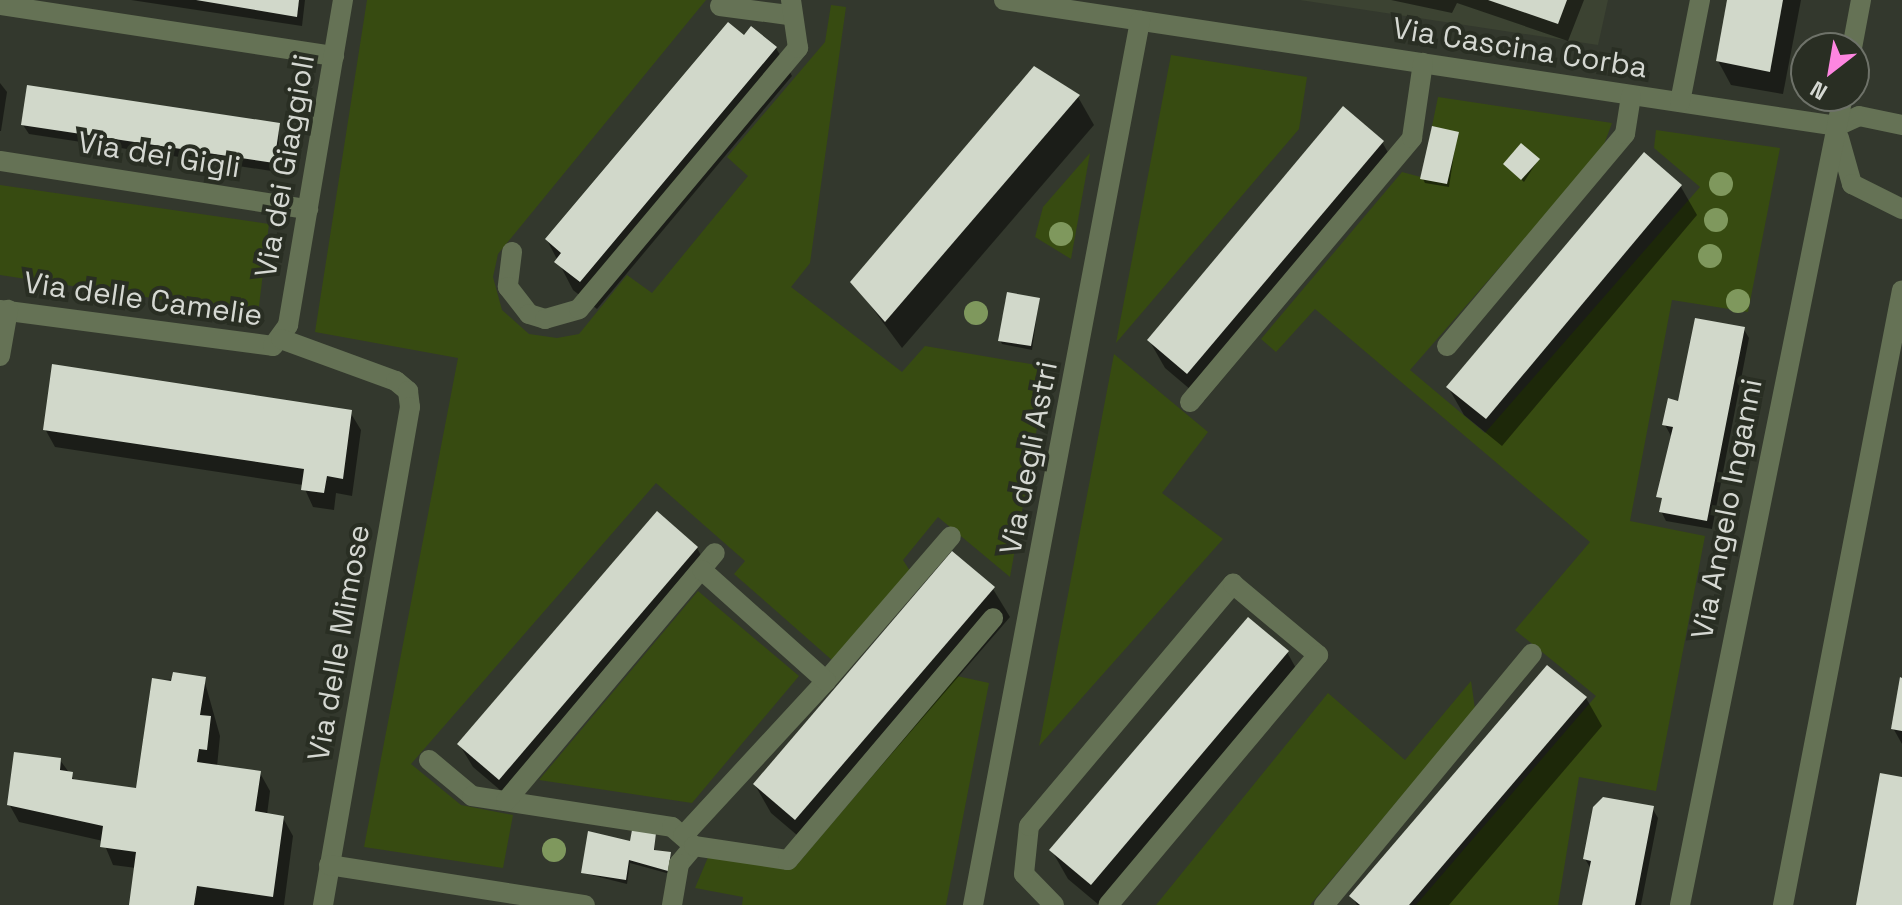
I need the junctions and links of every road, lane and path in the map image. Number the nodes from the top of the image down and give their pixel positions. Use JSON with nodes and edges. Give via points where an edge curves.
{"nodes":[{"id":1,"x":343,"y":0,"type":"edge"},
{"id":2,"x":1004,"y":0,"type":"edge"},
{"id":3,"x":1700,"y":0,"type":"edge"},
{"id":4,"x":1861,"y":0,"type":"edge"},
{"id":5,"x":1031,"y":2,"type":"edge"},
{"id":6,"x":0,"y":5,"type":"edge"},
{"id":7,"x":720,"y":6,"type":"dead end"},
{"id":8,"x":789,"y":8,"type":"edge"},
{"id":9,"x":1140,"y":21,"type":"junction"},
{"id":10,"x":1855,"y":32,"type":"edge"},
{"id":11,"x":334,"y":56,"type":"junction"},
{"id":12,"x":1423,"y":63,"type":"junction"},
{"id":13,"x":1631,"y":95,"type":"junction"},
{"id":14,"x":1680,"y":102,"type":"junction"},
{"id":15,"x":1840,"y":112,"type":"edge"},
{"id":16,"x":1902,"y":125,"type":"edge"},
{"id":17,"x":1837,"y":126,"type":"junction"},
{"id":18,"x":0,"y":161,"type":"edge"},
{"id":19,"x":308,"y":209,"type":"junction"},
{"id":20,"x":1902,"y":209,"type":"edge"},
{"id":21,"x":512,"y":252,"type":"dead end"},
{"id":22,"x":1902,"y":290,"type":"edge"},
{"id":23,"x":4,"y":310,"type":"edge"},
{"id":24,"x":1899,"y":334,"type":"edge"},
{"id":25,"x":281,"y":339,"type":"junction"},
{"id":26,"x":1447,"y":346,"type":"dead end"},
{"id":27,"x":0,"y":356,"type":"edge"},
{"id":28,"x":408,"y":391,"type":"joint"},
{"id":29,"x":1190,"y":402,"type":"dead end"},
{"id":30,"x":951,"y":536,"type":"dead end"},
{"id":31,"x":715,"y":553,"type":"dead end"},
{"id":32,"x":702,"y":570,"type":"junction"},
{"id":33,"x":993,"y":618,"type":"dead end"},
{"id":34,"x":1532,"y":654,"type":"dead end"},
{"id":35,"x":826,"y":681,"type":"junction"},
{"id":36,"x":429,"y":760,"type":"dead end"},
{"id":37,"x":506,"y":801,"type":"junction"},
{"id":38,"x":689,"y":841,"type":"junction"},
{"id":39,"x":329,"y":865,"type":"junction"},
{"id":40,"x":323,"y":905,"type":"edge"},
{"id":41,"x":585,"y":905,"type":"edge"},
{"id":42,"x":672,"y":905,"type":"edge"},
{"id":43,"x":973,"y":905,"type":"edge"},
{"id":44,"x":1054,"y":905,"type":"edge"},
{"id":45,"x":1108,"y":905,"type":"edge"},
{"id":46,"x":1324,"y":905,"type":"edge"},
{"id":47,"x":1680,"y":905,"type":"edge"},
{"id":48,"x":1783,"y":905,"type":"edge"}],
"edges":[{"from":1,"to":11,"type":"street","name":"Via dei Giaggioli"},
{"from":2,"to":5,"type":"street","name":"Via Cascina Corba"},
{"from":3,"to":14,"type":"street"},
{"from":4,"to":10,"type":"street"},
{"from":5,"to":9,"type":"street","name":"Via Cascina Corba"},
{"from":6,"to":11,"type":"street"},
{"from":7,"to":8,"type":"street"},
{"from":8,"to":21,"type":"street","via":[[798,48],[579,309],[554,318],[529,314],[508,287]]},
{"from":9,"to":12,"type":"street","name":"Via Cascina Corba"},
{"from":9,"to":43,"type":"street","name":"Via degli Astri"},
{"from":11,"to":19,"type":"street","name":"Via dei Giaggioli"},
{"from":12,"to":13,"type":"street","name":"Via Cascina Corba"},
{"from":12,"to":29,"type":"street","via":[[1412,138]]},
{"from":13,"to":14,"type":"street","name":"Via Cascina Corba"},
{"from":13,"to":26,"type":"street","via":[[1625,134]]},
{"from":14,"to":17,"type":"street","name":"Via Cascina Corba"},
{"from":15,"to":17,"type":"street","name":"Via Angelo Inganni"},
{"from":16,"to":17,"type":"street","via":[[1859,116]]},
{"from":17,"to":20,"type":"street","name":"Via Angelo Inganni","via":[[1852,184]]},
{"from":17,"to":47,"type":"street","name":"Via Angelo Inganni"},
{"from":18,"to":19,"type":"street","name":"Via dei Gigli"},
{"from":19,"to":25,"type":"street","name":"Via dei Giaggioli"},
{"from":22,"to":24,"type":"street"},
{"from":23,"to":25,"type":"street","name":"Via delle Camelie","via":[[258,348]]},
{"from":23,"to":27,"type":"street"},
{"from":24,"to":48,"type":"street"},
{"from":25,"to":28,"type":"street","name":"Via delle Camelie","via":[[376,371]]},
{"from":28,"to":39,"type":"street","name":"Via delle Mimose","via":[[408,431]]},
{"from":30,"to":35,"type":"street"},
{"from":31,"to":32,"type":"street"},
{"from":32,"to":35,"type":"street"},
{"from":32,"to":37,"type":"street"},
{"from":33,"to":38,"type":"street","via":[[788,860]]},
{"from":34,"to":46,"type":"street"},
{"from":35,"to":38,"type":"street"},
{"from":36,"to":37,"type":"street","via":[[472,796]]},
{"from":37,"to":38,"type":"street","via":[[672,827]]},
{"from":38,"to":42,"type":"street"},
{"from":39,"to":40,"type":"street","name":"Via delle Mimose"},
{"from":39,"to":41,"type":"street"},
{"from":44,"to":45,"type":"street","via":[[1024,874],[1029,826],[1233,584],[1318,655]]}]}
